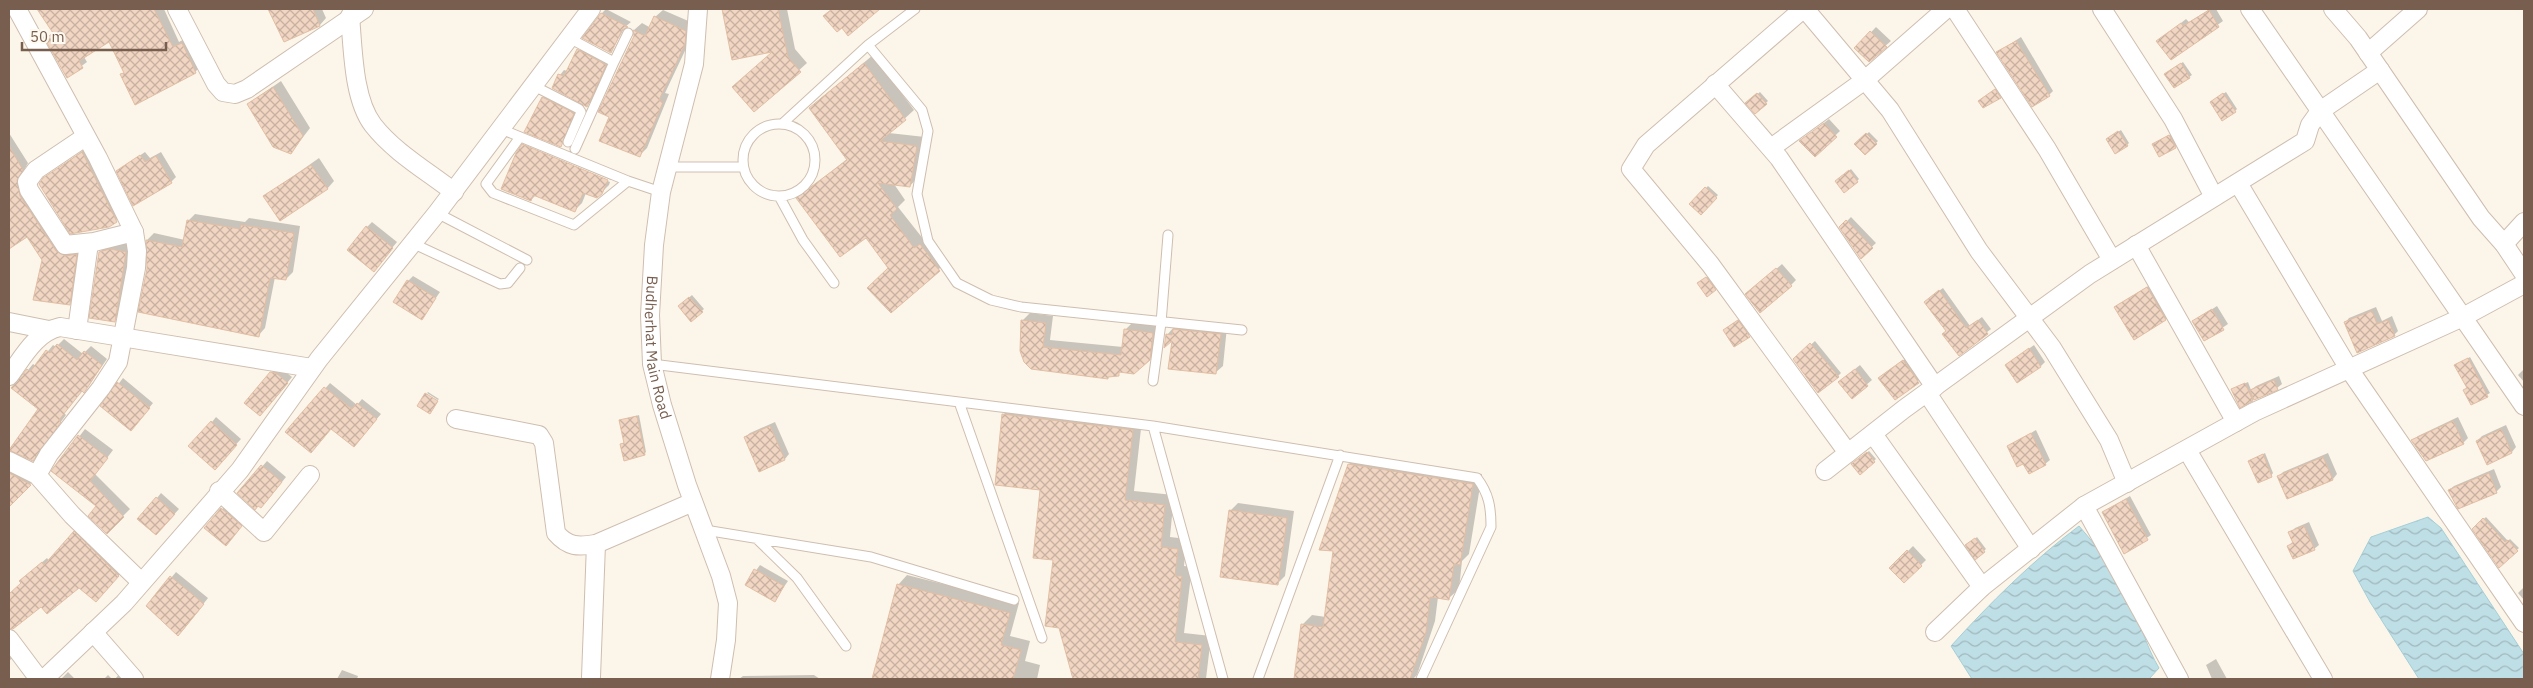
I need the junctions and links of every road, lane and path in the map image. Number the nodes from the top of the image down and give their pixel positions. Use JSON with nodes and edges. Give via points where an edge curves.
{"nodes":[{"id":1,"x":17,"y":9,"type":"edge"},
{"id":2,"x":177,"y":9,"type":"edge"},
{"id":3,"x":591,"y":9,"type":"edge"},
{"id":4,"x":698,"y":9,"type":"edge"},
{"id":5,"x":914,"y":9,"type":"edge"},
{"id":6,"x":1804,"y":9,"type":"edge"},
{"id":7,"x":1946,"y":9,"type":"edge"},
{"id":8,"x":1955,"y":9,"type":"edge"},
{"id":9,"x":2102,"y":9,"type":"edge"},
{"id":10,"x":2250,"y":9,"type":"edge"},
{"id":11,"x":2333,"y":9,"type":"edge"},
{"id":12,"x":2418,"y":9,"type":"edge"},
{"id":13,"x":357,"y":13,"type":"edge"},
{"id":14,"x":628,"y":33,"type":"dead end"},
{"id":15,"x":569,"y":38,"type":"junction"},
{"id":16,"x":868,"y":46,"type":"junction"},
{"id":17,"x":2368,"y":53,"type":"junction"},
{"id":18,"x":614,"y":62,"type":"junction"},
{"id":19,"x":2380,"y":70,"type":"junction"},
{"id":20,"x":1865,"y":80,"type":"junction"},
{"id":21,"x":1715,"y":84,"type":"junction"},
{"id":22,"x":534,"y":86,"type":"junction"},
{"id":23,"x":2320,"y":111,"type":"junction"},
{"id":24,"x":782,"y":124,"type":"junction"},
{"id":25,"x":501,"y":129,"type":"junction"},
{"id":26,"x":85,"y":137,"type":"junction"},
{"id":27,"x":520,"y":137,"type":"junction"},
{"id":28,"x":568,"y":142,"type":"dead end"},
{"id":29,"x":1771,"y":148,"type":"junction"},
{"id":30,"x":575,"y":149,"type":"dead end"},
{"id":31,"x":668,"y":167,"type":"junction"},
{"id":32,"x":743,"y":167,"type":"junction"},
{"id":33,"x":628,"y":181,"type":"junction"},
{"id":34,"x":2238,"y":182,"type":"junction"},
{"id":35,"x":454,"y":192,"type":"junction"},
{"id":36,"x":661,"y":192,"type":"junction"},
{"id":37,"x":779,"y":196,"type":"junction"},
{"id":38,"x":2214,"y":196,"type":"junction"},
{"id":39,"x":437,"y":213,"type":"junction"},
{"id":40,"x":2524,"y":222,"type":"edge"},
{"id":41,"x":134,"y":232,"type":"junction"},
{"id":42,"x":1168,"y":234,"type":"dead end"},
{"id":43,"x":89,"y":242,"type":"junction"},
{"id":44,"x":412,"y":243,"type":"junction"},
{"id":45,"x":2504,"y":244,"type":"junction"},
{"id":46,"x":2136,"y":245,"type":"junction"},
{"id":47,"x":527,"y":260,"type":"dead end"},
{"id":48,"x":2112,"y":260,"type":"junction"},
{"id":49,"x":520,"y":268,"type":"dead end"},
{"id":50,"x":2524,"y":274,"type":"edge"},
{"id":51,"x":834,"y":283,"type":"dead end"},
{"id":52,"x":2524,"y":284,"type":"edge"},
{"id":53,"x":2463,"y":317,"type":"junction"},
{"id":54,"x":2029,"y":318,"type":"junction"},
{"id":55,"x":9,"y":322,"type":"edge"},
{"id":56,"x":1161,"y":323,"type":"junction"},
{"id":57,"x":48,"y":330,"type":"junction"},
{"id":58,"x":77,"y":330,"type":"junction"},
{"id":59,"x":1242,"y":330,"type":"dead end"},
{"id":60,"x":124,"y":337,"type":"junction"},
{"id":61,"x":652,"y":364,"type":"junction"},
{"id":62,"x":312,"y":368,"type":"junction"},
{"id":63,"x":2349,"y":369,"type":"junction"},
{"id":64,"x":9,"y":376,"type":"edge"},
{"id":65,"x":1152,"y":381,"type":"dead end"},
{"id":66,"x":1931,"y":390,"type":"junction"},
{"id":67,"x":959,"y":402,"type":"junction"},
{"id":68,"x":2524,"y":406,"type":"edge"},
{"id":69,"x":456,"y":419,"type":"dead end"},
{"id":70,"x":2236,"y":422,"type":"junction"},
{"id":71,"x":1153,"y":426,"type":"junction"},
{"id":72,"x":1873,"y":434,"type":"junction"},
{"id":73,"x":2187,"y":450,"type":"junction"},
{"id":74,"x":1848,"y":453,"type":"junction"},
{"id":75,"x":1340,"y":455,"type":"junction"},
{"id":76,"x":9,"y":461,"type":"edge"},
{"id":77,"x":1825,"y":471,"type":"dead end"},
{"id":78,"x":37,"y":475,"type":"junction"},
{"id":79,"x":310,"y":475,"type":"dead end"},
{"id":80,"x":2126,"y":482,"type":"junction"},
{"id":81,"x":219,"y":492,"type":"junction"},
{"id":82,"x":693,"y":502,"type":"junction"},
{"id":83,"x":2084,"y":506,"type":"junction"},
{"id":84,"x":705,"y":530,"type":"junction"},
{"id":85,"x":757,"y":539,"type":"junction"},
{"id":86,"x":596,"y":544,"type":"junction"},
{"id":87,"x":2031,"y":549,"type":"junction"},
{"id":88,"x":140,"y":581,"type":"junction"},
{"id":89,"x":1982,"y":587,"type":"junction"},
{"id":90,"x":1014,"y":600,"type":"dead end"},
{"id":91,"x":2524,"y":623,"type":"edge"},
{"id":92,"x":93,"y":632,"type":"junction"},
{"id":93,"x":1935,"y":632,"type":"dead end"},
{"id":94,"x":1042,"y":638,"type":"dead end"},
{"id":95,"x":9,"y":639,"type":"edge"},
{"id":96,"x":846,"y":646,"type":"dead end"},
{"id":97,"x":591,"y":677,"type":"dead end"},
{"id":98,"x":39,"y":679,"type":"edge"},
{"id":99,"x":44,"y":679,"type":"edge"},
{"id":100,"x":134,"y":679,"type":"edge"},
{"id":101,"x":720,"y":679,"type":"edge"},
{"id":102,"x":1223,"y":679,"type":"edge"},
{"id":103,"x":1258,"y":679,"type":"edge"},
{"id":104,"x":1421,"y":679,"type":"edge"},
{"id":105,"x":2179,"y":679,"type":"edge"},
{"id":106,"x":2323,"y":679,"type":"edge"}],
"edges":[{"from":1,"to":26,"type":"street"},
{"from":2,"to":13,"type":"street","via":[[216,84],[223,92],[235,94]]},
{"from":3,"to":15,"type":"street"},
{"from":4,"to":31,"type":"street","name":"Budherhat Main Road","via":[[694,64]]},
{"from":5,"to":16,"type":"lane"},
{"from":6,"to":20,"type":"street"},
{"from":6,"to":21,"type":"street"},
{"from":7,"to":20,"type":"street"},
{"from":8,"to":48,"type":"street","via":[[2047,149]]},
{"from":9,"to":38,"type":"street","via":[[2173,119]]},
{"from":10,"to":23,"type":"street"},
{"from":11,"to":17,"type":"street"},
{"from":12,"to":17,"type":"street"},
{"from":13,"to":35,"type":"street","via":[[355,70],[360,98],[372,124],[392,144]]},
{"from":14,"to":18,"type":"lane"},
{"from":15,"to":18,"type":"lane"},
{"from":15,"to":22,"type":"street"},
{"from":16,"to":24,"type":"lane"},
{"from":16,"to":56,"type":"lane","via":[[922,110],[928,131],[918,194],[928,241],[956,283],[991,300],[1022,307]]},
{"from":17,"to":19,"type":"street"},
{"from":18,"to":30,"type":"lane"},
{"from":19,"to":23,"type":"street"},
{"from":19,"to":45,"type":"street","via":[[2481,218]]},
{"from":20,"to":29,"type":"street"},
{"from":20,"to":54,"type":"street","via":[[1890,110],[1979,251]]},
{"from":21,"to":29,"type":"street"},
{"from":21,"to":74,"type":"street","via":[[1646,146],[1631,169],[1710,264]]},
{"from":22,"to":25,"type":"street"},
{"from":22,"to":28,"type":"lane","via":[[581,112]]},
{"from":23,"to":34,"type":"street","via":[[2310,125],[2305,141]]},
{"from":23,"to":53,"type":"street"},
{"from":24,"to":32,"type":"lane","via":[[761,128],[752,135],[746,145]]},
{"from":24,"to":37,"type":"lane","via":[[804,134],[813,150],[814,167],[802,188]]},
{"from":25,"to":27,"type":"lane"},
{"from":25,"to":35,"type":"street"},
{"from":26,"to":41,"type":"street"},
{"from":26,"to":43,"type":"street","via":[[36,170],[27,182],[28,190],[65,245]]},
{"from":27,"to":33,"type":"lane"},
{"from":27,"to":33,"type":"lane","via":[[486,184],[493,193],[574,225]]},
{"from":29,"to":66,"type":"street"},
{"from":31,"to":32,"type":"lane"},
{"from":31,"to":36,"type":"street","name":"Budherhat Main Road"},
{"from":32,"to":37,"type":"lane","via":[[756,188]]},
{"from":33,"to":36,"type":"lane"},
{"from":34,"to":38,"type":"street"},
{"from":34,"to":63,"type":"street"},
{"from":35,"to":39,"type":"street"},
{"from":36,"to":61,"type":"street","name":"Budherhat Main Road","via":[[650,315]]},
{"from":37,"to":51,"type":"lane","via":[[803,240]]},
{"from":38,"to":46,"type":"street"},
{"from":39,"to":44,"type":"street"},
{"from":39,"to":47,"type":"lane"},
{"from":40,"to":45,"type":"street"},
{"from":41,"to":43,"type":"street"},
{"from":41,"to":60,"type":"street","via":[[136,268]]},
{"from":42,"to":56,"type":"lane"},
{"from":43,"to":58,"type":"street"},
{"from":44,"to":49,"type":"lane","via":[[500,284],[508,283]]},
{"from":44,"to":62,"type":"street"},
{"from":45,"to":50,"type":"street"},
{"from":46,"to":48,"type":"street"},
{"from":46,"to":70,"type":"street"},
{"from":48,"to":54,"type":"street"},
{"from":52,"to":53,"type":"street"},
{"from":53,"to":63,"type":"street"},
{"from":53,"to":68,"type":"street"},
{"from":54,"to":66,"type":"street"},
{"from":54,"to":80,"type":"street","via":[[2052,348],[2109,440]]},
{"from":55,"to":57,"type":"street"},
{"from":56,"to":59,"type":"lane"},
{"from":56,"to":65,"type":"lane"},
{"from":57,"to":58,"type":"street","via":[[60,327]]},
{"from":57,"to":64,"type":"street","via":[[35,341]]},
{"from":58,"to":60,"type":"street"},
{"from":60,"to":62,"type":"street"},
{"from":60,"to":78,"type":"street","via":[[118,362],[102,388],[49,454]]},
{"from":61,"to":67,"type":"lane"},
{"from":61,"to":82,"type":"street","name":"Budherhat Main Road"},
{"from":62,"to":81,"type":"street","via":[[240,470]]},
{"from":63,"to":70,"type":"street"},
{"from":63,"to":91,"type":"street"},
{"from":66,"to":72,"type":"street"},
{"from":66,"to":87,"type":"street"},
{"from":67,"to":71,"type":"lane"},
{"from":67,"to":94,"type":"lane"},
{"from":69,"to":86,"type":"street","via":[[539,435],[544,443],[556,533],[565,544],[579,547]]},
{"from":70,"to":73,"type":"street"},
{"from":71,"to":75,"type":"lane"},
{"from":71,"to":102,"type":"lane"},
{"from":72,"to":74,"type":"street"},
{"from":72,"to":89,"type":"street"},
{"from":73,"to":80,"type":"street"},
{"from":73,"to":106,"type":"street"},
{"from":74,"to":77,"type":"street"},
{"from":75,"to":103,"type":"lane"},
{"from":75,"to":104,"type":"lane","via":[[1477,478],[1485,488],[1490,502],[1491,527]]},
{"from":76,"to":78,"type":"street"},
{"from":78,"to":88,"type":"street","via":[[72,515]]},
{"from":79,"to":81,"type":"street","via":[[264,532]]},
{"from":80,"to":83,"type":"street"},
{"from":81,"to":88,"type":"street"},
{"from":82,"to":84,"type":"street","name":"Budherhat Main Road"},
{"from":82,"to":86,"type":"street"},
{"from":83,"to":87,"type":"street"},
{"from":83,"to":105,"type":"street"},
{"from":84,"to":85,"type":"lane"},
{"from":84,"to":101,"type":"street","name":"Budherhat Main Road","via":[[728,603]]},
{"from":85,"to":90,"type":"lane","via":[[871,557]]},
{"from":85,"to":96,"type":"lane","via":[[797,578]]},
{"from":86,"to":97,"type":"street"},
{"from":87,"to":89,"type":"street"},
{"from":88,"to":92,"type":"street","via":[[124,603]]},
{"from":89,"to":93,"type":"street"},
{"from":92,"to":99,"type":"street"},
{"from":92,"to":100,"type":"street"},
{"from":95,"to":98,"type":"street"}]}
